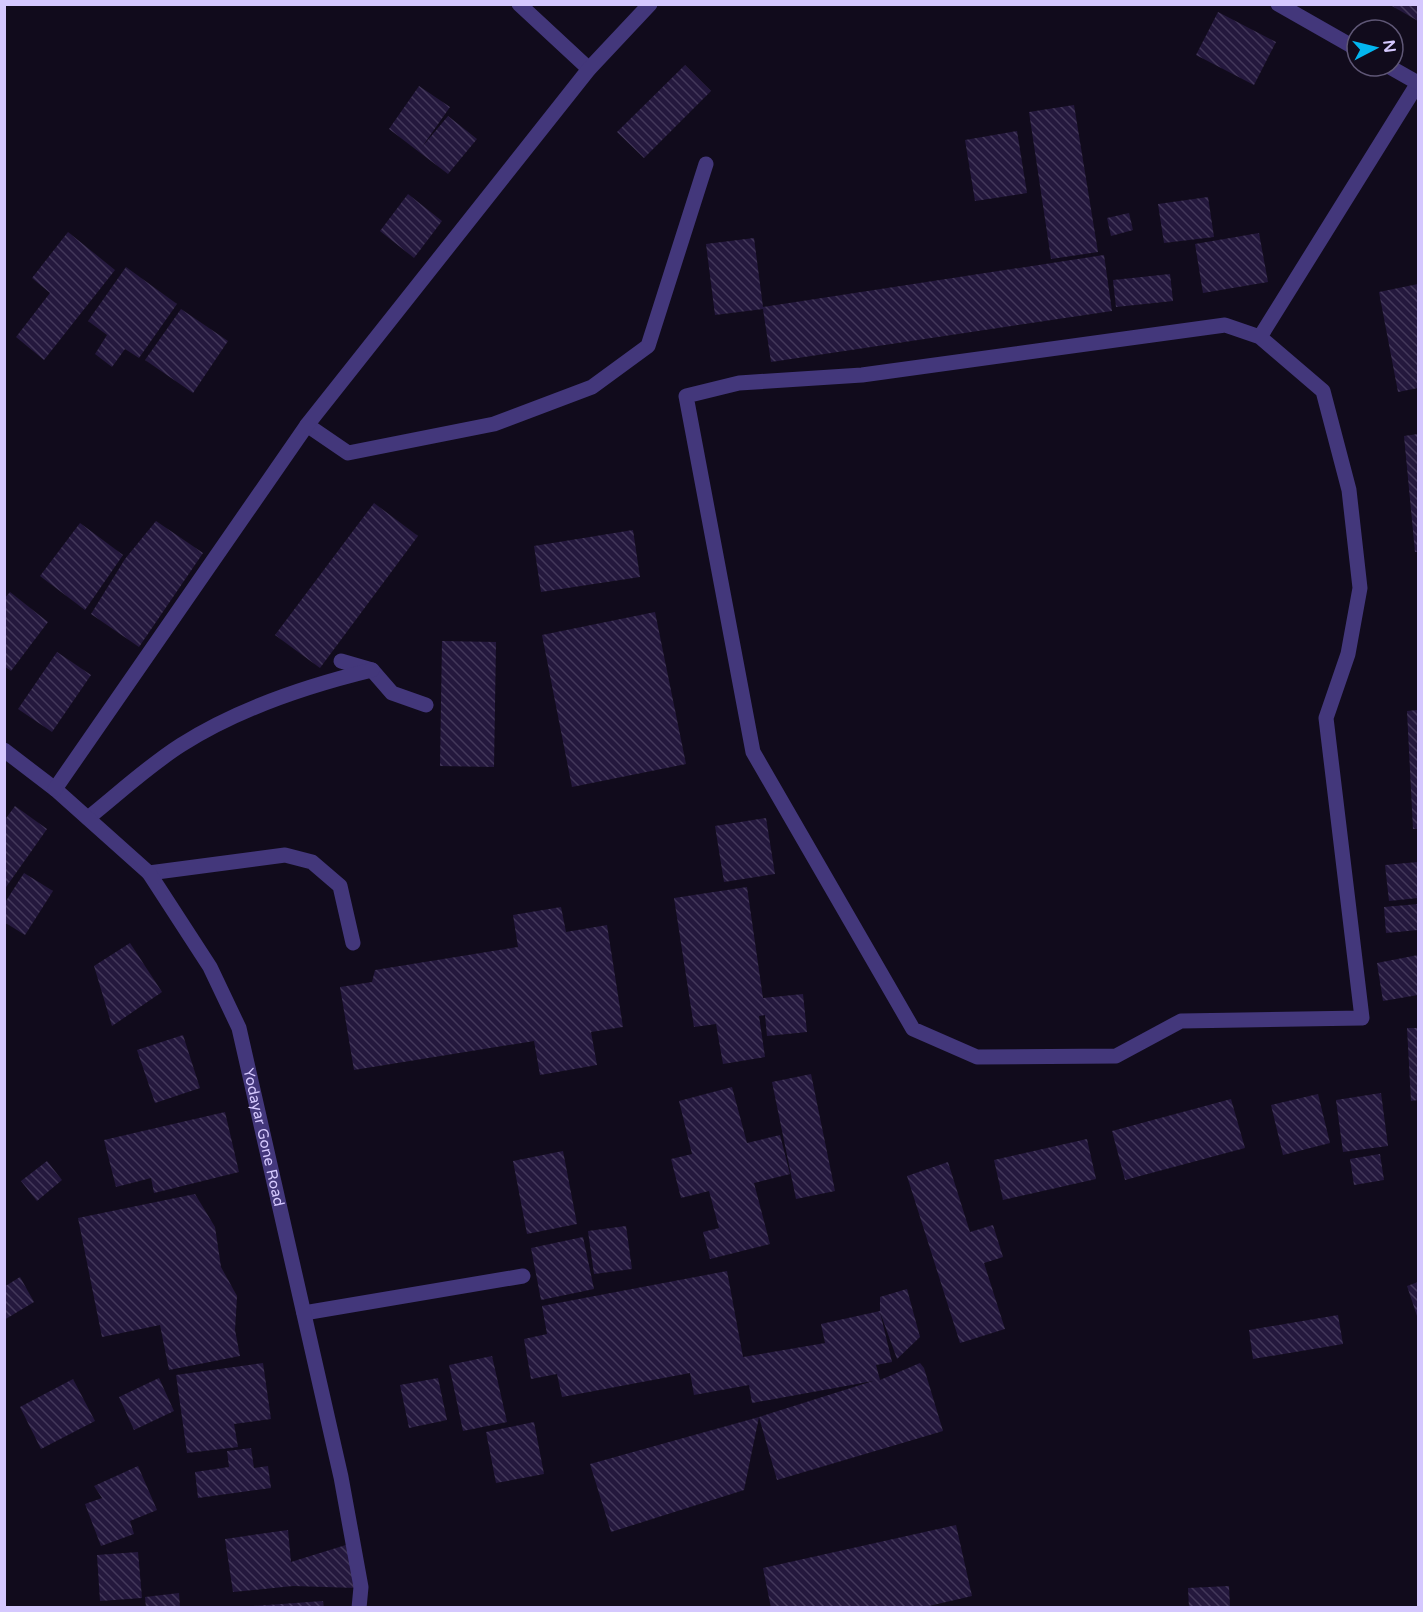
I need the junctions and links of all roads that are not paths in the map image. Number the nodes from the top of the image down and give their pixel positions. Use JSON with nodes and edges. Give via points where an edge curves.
{"nodes":[{"id":1,"x":519,"y":4,"type":"edge"},
{"id":2,"x":650,"y":4,"type":"edge"},
{"id":3,"x":1278,"y":4,"type":"edge"},
{"id":4,"x":1345,"y":42,"type":"edge"},
{"id":5,"x":589,"y":69,"type":"junction"},
{"id":6,"x":1405,"y":75,"type":"edge"},
{"id":7,"x":1419,"y":83,"type":"edge"},
{"id":8,"x":706,"y":164,"type":"dead end"},
{"id":9,"x":1260,"y":337,"type":"junction"},
{"id":10,"x":307,"y":425,"type":"junction"},
{"id":11,"x":341,"y":661,"type":"dead end"},
{"id":12,"x":372,"y":670,"type":"junction"},
{"id":13,"x":426,"y":705,"type":"dead end"},
{"id":14,"x":4,"y":750,"type":"edge"},
{"id":15,"x":55,"y":789,"type":"junction"},
{"id":16,"x":88,"y":818,"type":"junction"},
{"id":17,"x":149,"y":873,"type":"junction"},
{"id":18,"x":353,"y":943,"type":"dead end"},
{"id":19,"x":523,"y":1276,"type":"dead end"},
{"id":20,"x":304,"y":1313,"type":"junction"},
{"id":21,"x":359,"y":1608,"type":"edge"}],
"edges":[{"from":1,"to":5,"type":"street"},
{"from":2,"to":5,"type":"street"},
{"from":3,"to":4,"type":"street"},
{"from":5,"to":10,"type":"street"},
{"from":6,"to":7,"type":"street"},
{"from":7,"to":9,"type":"street"},
{"from":8,"to":10,"type":"street","via":[[648,346],[592,387],[494,424],[348,453]]},
{"from":9,"to":9,"type":"street","via":[[1226,325],[862,375],[739,383],[686,396],[753,752],[913,1029],[977,1057],[1116,1056],[1181,1021],[1362,1018],[1326,718],[1348,654],[1360,588],[1349,490],[1323,392]]},
{"from":10,"to":15,"type":"street"},
{"from":11,"to":12,"type":"street"},
{"from":12,"to":13,"type":"street","via":[[392,693]]},
{"from":12,"to":16,"type":"street","via":[[307,686],[181,745]]},
{"from":14,"to":15,"type":"street","name":"Yodayar Gone Road"},
{"from":15,"to":16,"type":"street","name":"Yodayar Gone Road"},
{"from":16,"to":17,"type":"street","name":"Yodayar Gone Road"},
{"from":17,"to":18,"type":"street","via":[[285,855],[312,862],[340,886]]},
{"from":17,"to":20,"type":"street","name":"Yodayar Gone Road","via":[[210,967],[239,1028]]},
{"from":19,"to":20,"type":"street"},
{"from":20,"to":21,"type":"street","name":"Yodayar Gone Road","via":[[341,1477],[361,1587]]}]}
